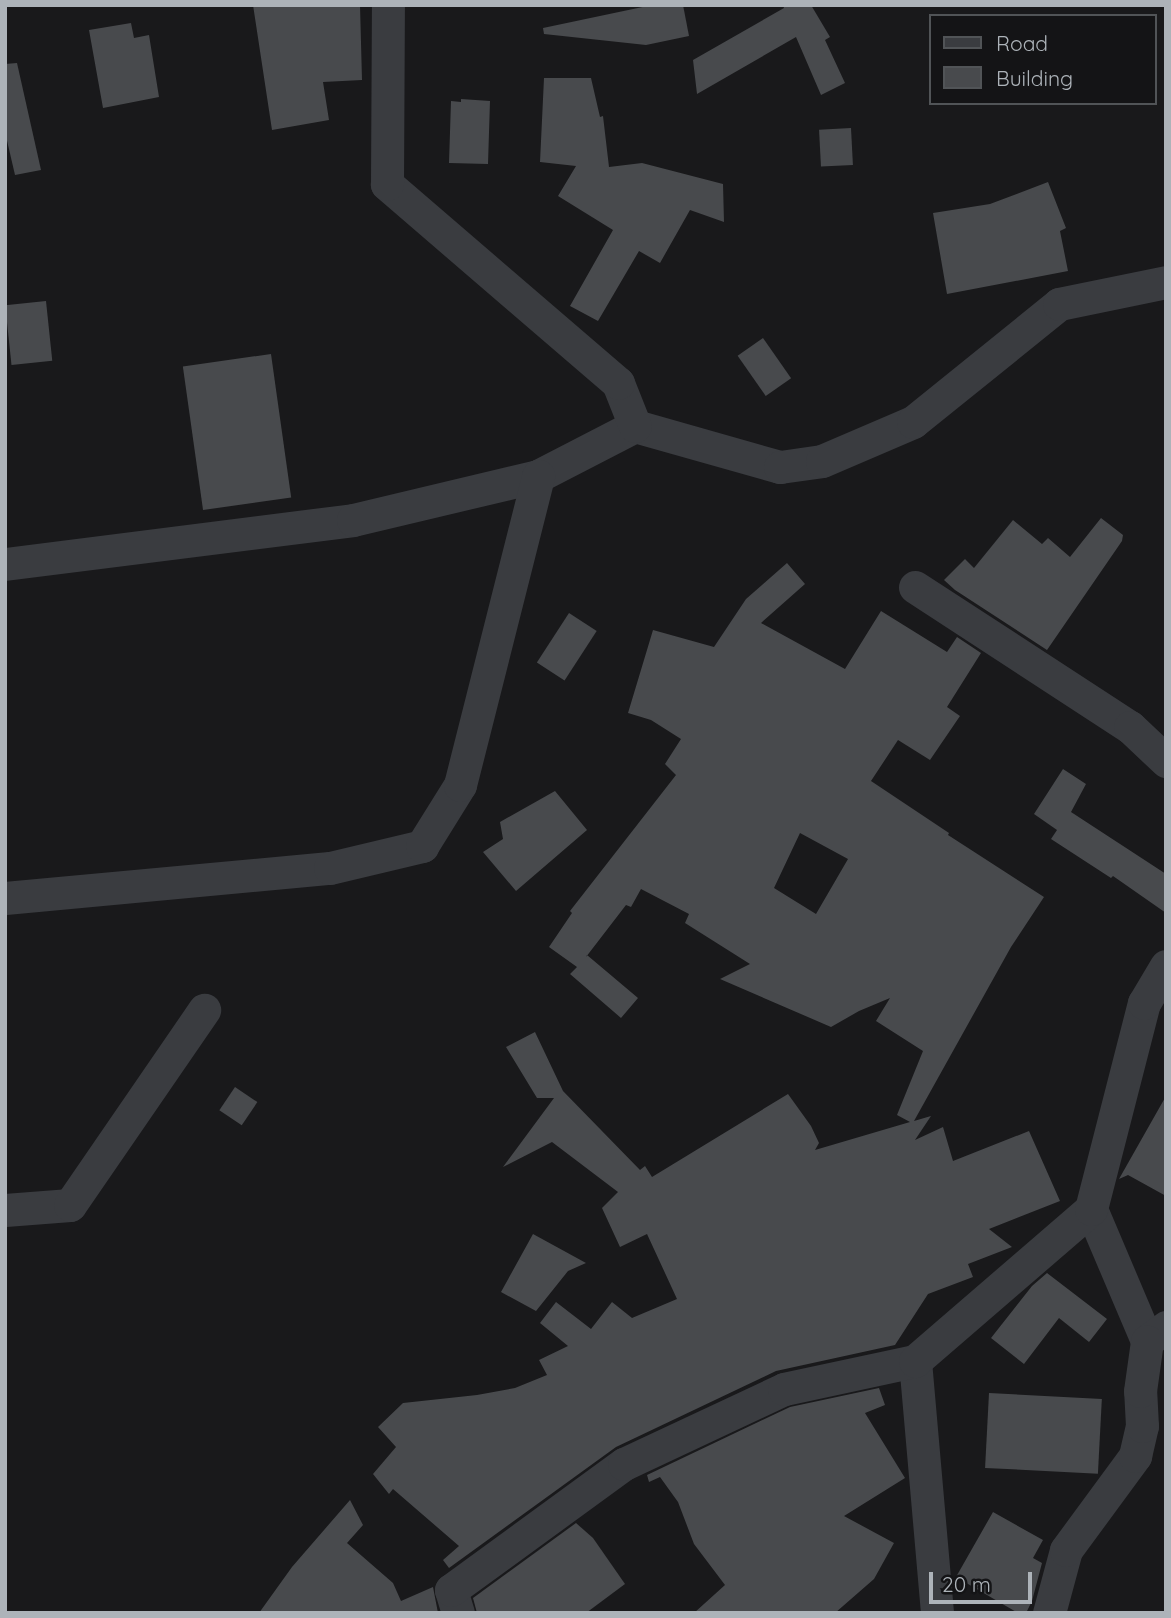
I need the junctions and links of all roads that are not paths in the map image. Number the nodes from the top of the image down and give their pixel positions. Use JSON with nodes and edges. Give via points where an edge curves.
{"nodes":[{"id":1,"x":388,"y":5,"type":"edge"},
{"id":2,"x":1166,"y":282,"type":"edge"},
{"id":3,"x":635,"y":426,"type":"junction"},
{"id":4,"x":538,"y":476,"type":"junction"},
{"id":5,"x":5,"y":564,"type":"edge"},
{"id":6,"x":915,"y":587,"type":"dead end"},
{"id":7,"x":1166,"y":761,"type":"edge"},
{"id":8,"x":5,"y":898,"type":"edge"},
{"id":9,"x":1166,"y":966,"type":"edge"},
{"id":10,"x":204,"y":1010,"type":"dead end"},
{"id":11,"x":1091,"y":1209,"type":"junction"},
{"id":12,"x":5,"y":1210,"type":"edge"},
{"id":13,"x":1159,"y":1344,"type":"edge"},
{"id":14,"x":915,"y":1361,"type":"junction"},
{"id":15,"x":458,"y":1613,"type":"edge"},
{"id":16,"x":937,"y":1613,"type":"edge"},
{"id":17,"x":1049,"y":1613,"type":"edge"}],
"edges":[{"from":1,"to":3,"type":"street","via":[[387,184],[618,383]]},
{"from":2,"to":3,"type":"street","via":[[1059,304],[913,422],[822,461],[780,467]]},
{"from":3,"to":4,"type":"street"},
{"from":4,"to":5,"type":"street","via":[[353,520]]},
{"from":4,"to":8,"type":"street","via":[[460,785],[422,846],[330,868]]},
{"from":6,"to":7,"type":"street","via":[[1130,727]]},
{"from":9,"to":11,"type":"street","via":[[1144,1003]]},
{"from":10,"to":12,"type":"street","via":[[70,1205]]},
{"from":11,"to":13,"type":"street"},
{"from":11,"to":14,"type":"street"},
{"from":13,"to":17,"type":"street","via":[[1140,1391],[1142,1426],[1135,1456],[1066,1550]]},
{"from":14,"to":15,"type":"street","via":[[784,1389],[624,1464],[451,1590]]},
{"from":14,"to":16,"type":"street"}]}
